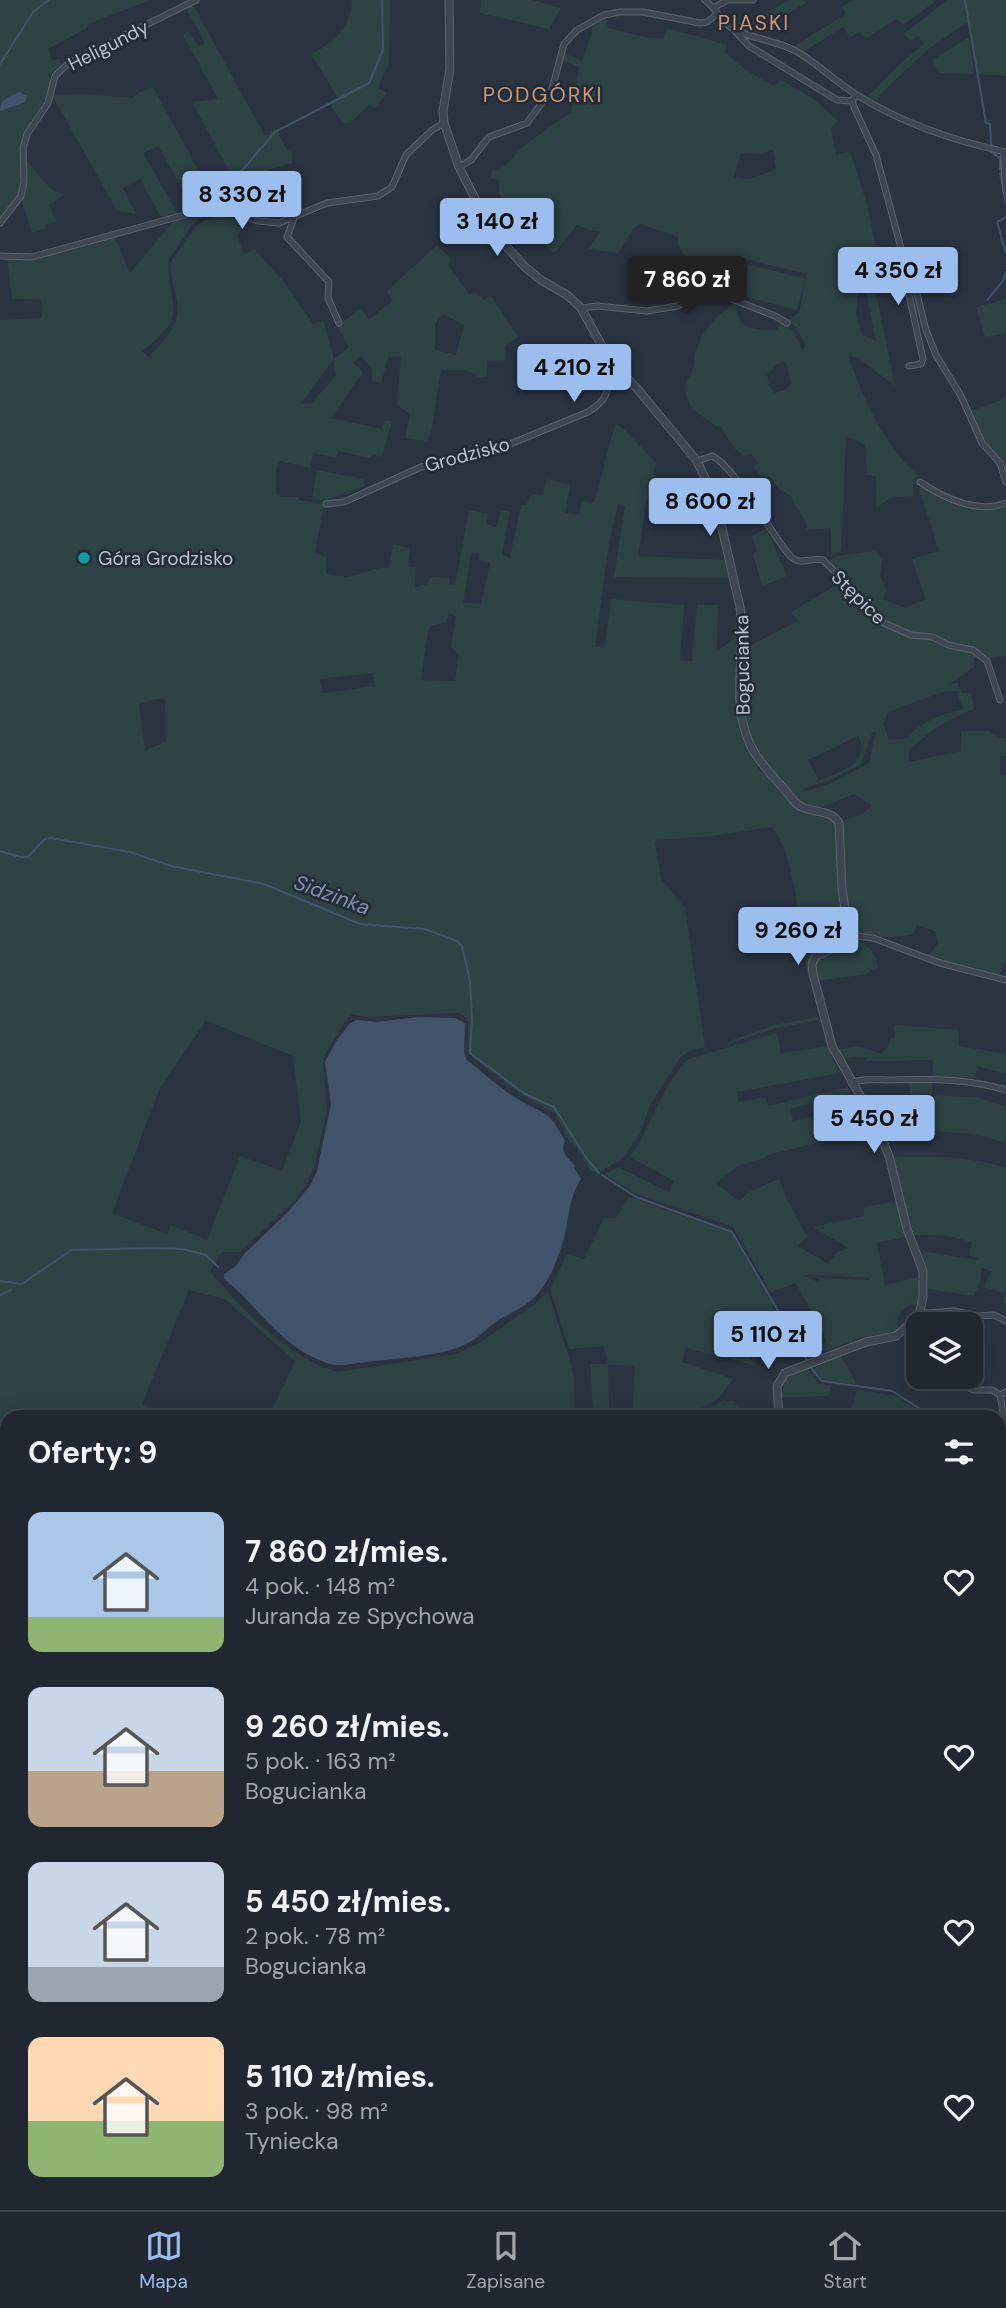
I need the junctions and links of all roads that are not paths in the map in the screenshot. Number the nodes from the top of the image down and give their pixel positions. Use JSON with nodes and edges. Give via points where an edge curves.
{"nodes":[{"id":1,"x":196,"y":0,"type":"edge"},
{"id":2,"x":449,"y":0,"type":"edge"},
{"id":3,"x":705,"y":0,"type":"edge"},
{"id":4,"x":753,"y":0,"type":"edge"},
{"id":5,"x":715,"y":11,"type":"junction"},
{"id":6,"x":734,"y":30,"type":"junction"},
{"id":7,"x":854,"y":98,"type":"junction"},
{"id":8,"x":444,"y":123,"type":"junction"},
{"id":9,"x":1005,"y":152,"type":"edge"},
{"id":10,"x":459,"y":167,"type":"junction"},
{"id":11,"x":1006,"y":191,"type":"edge"},
{"id":12,"x":294,"y":218,"type":"junction"},
{"id":13,"x":0,"y":223,"type":"edge"},
{"id":14,"x":0,"y":256,"type":"edge"},
{"id":15,"x":905,"y":263,"type":"junction"},
{"id":16,"x":581,"y":308,"type":"junction"},
{"id":17,"x":339,"y":323,"type":"dead end"},
{"id":18,"x":787,"y":323,"type":"dead end"},
{"id":19,"x":608,"y":357,"type":"junction"},
{"id":20,"x":909,"y":366,"type":"dead end"},
{"id":21,"x":697,"y":461,"type":"junction"},
{"id":22,"x":920,"y":482,"type":"dead end"},
{"id":23,"x":1006,"y":482,"type":"edge"},
{"id":24,"x":326,"y":503,"type":"dead end"},
{"id":25,"x":1006,"y":503,"type":"edge"},
{"id":26,"x":1000,"y":700,"type":"dead end"},
{"id":27,"x":848,"y":935,"type":"junction"},
{"id":28,"x":1006,"y":980,"type":"edge"},
{"id":29,"x":851,"y":1083,"type":"junction"},
{"id":30,"x":1006,"y":1090,"type":"edge"},
{"id":31,"x":920,"y":1311,"type":"joint"},
{"id":32,"x":1006,"y":1321,"type":"edge"},
{"id":33,"x":906,"y":1327,"type":"edge"},
{"id":34,"x":971,"y":1389,"type":"edge"},
{"id":35,"x":1003,"y":1394,"type":"edge"},
{"id":36,"x":778,"y":1410,"type":"edge"}],
"edges":[{"from":1,"to":13,"type":"street","name":"Heligundy","via":[[69,63],[57,74],[48,103],[34,120],[23,148],[21,196]]},
{"from":2,"to":8,"type":"street","name":"Bogucianka","via":[[450,69]]},
{"from":3,"to":5,"type":"street"},
{"from":4,"to":5,"type":"street","via":[[728,0]]},
{"from":5,"to":6,"type":"street"},
{"from":5,"to":10,"type":"street","via":[[701,23],[643,12],[609,13],[577,30],[564,44],[552,89],[527,123],[489,137],[471,160]]},
{"from":6,"to":7,"type":"street","via":[[797,51]]},
{"from":6,"to":7,"type":"street","via":[[749,46],[837,100]]},
{"from":7,"to":9,"type":"street","via":[[960,141]]},
{"from":7,"to":15,"type":"street","via":[[876,155]]},
{"from":8,"to":10,"type":"street","name":"Bogucianka"},
{"from":8,"to":12,"type":"street","via":[[406,155],[396,181],[384,194],[327,203]]},
{"from":9,"to":11,"type":"street"},
{"from":10,"to":16,"type":"street","name":"Bogucianka","via":[[487,222],[510,252]]},
{"from":12,"to":14,"type":"street","via":[[266,223],[206,209],[33,257]]},
{"from":12,"to":17,"type":"street","via":[[287,237],[329,282],[328,298]]},
{"from":15,"to":20,"type":"street","via":[[923,359],[921,364]]},
{"from":15,"to":23,"type":"street","via":[[936,355],[982,442],[1000,463]]},
{"from":16,"to":18,"type":"street","via":[[647,311],[714,292]]},
{"from":16,"to":19,"type":"street","name":"Bogucianka"},
{"from":19,"to":21,"type":"street","name":"Bogucianka"},
{"from":19,"to":24,"type":"street","name":"Grodzisko","via":[[609,389],[600,405],[588,412],[493,451],[421,467],[344,502]]},
{"from":21,"to":26,"type":"street","name":"Stępice","via":[[717,458],[791,557],[800,562],[823,560],[877,620],[911,635],[972,650],[987,661]]},
{"from":21,"to":27,"type":"street","name":"Bogucianka","via":[[719,515],[740,607],[739,694],[744,731],[766,771],[798,806],[837,820]]},
{"from":22,"to":25,"type":"street","via":[[949,499],[981,507]]},
{"from":27,"to":28,"type":"street","via":[[873,938],[940,963]]},
{"from":27,"to":29,"type":"street","via":[[816,956],[812,968],[832,1046]]},
{"from":29,"to":30,"type":"street","via":[[947,1079]]},
{"from":29,"to":31,"type":"street","via":[[876,1124],[892,1163],[907,1229],[923,1271]]},
{"from":31,"to":32,"type":"street","via":[[994,1315]]},
{"from":33,"to":36,"type":"street","via":[[896,1336],[866,1342],[785,1373],[776,1391]]},
{"from":34,"to":35,"type":"street"}]}
